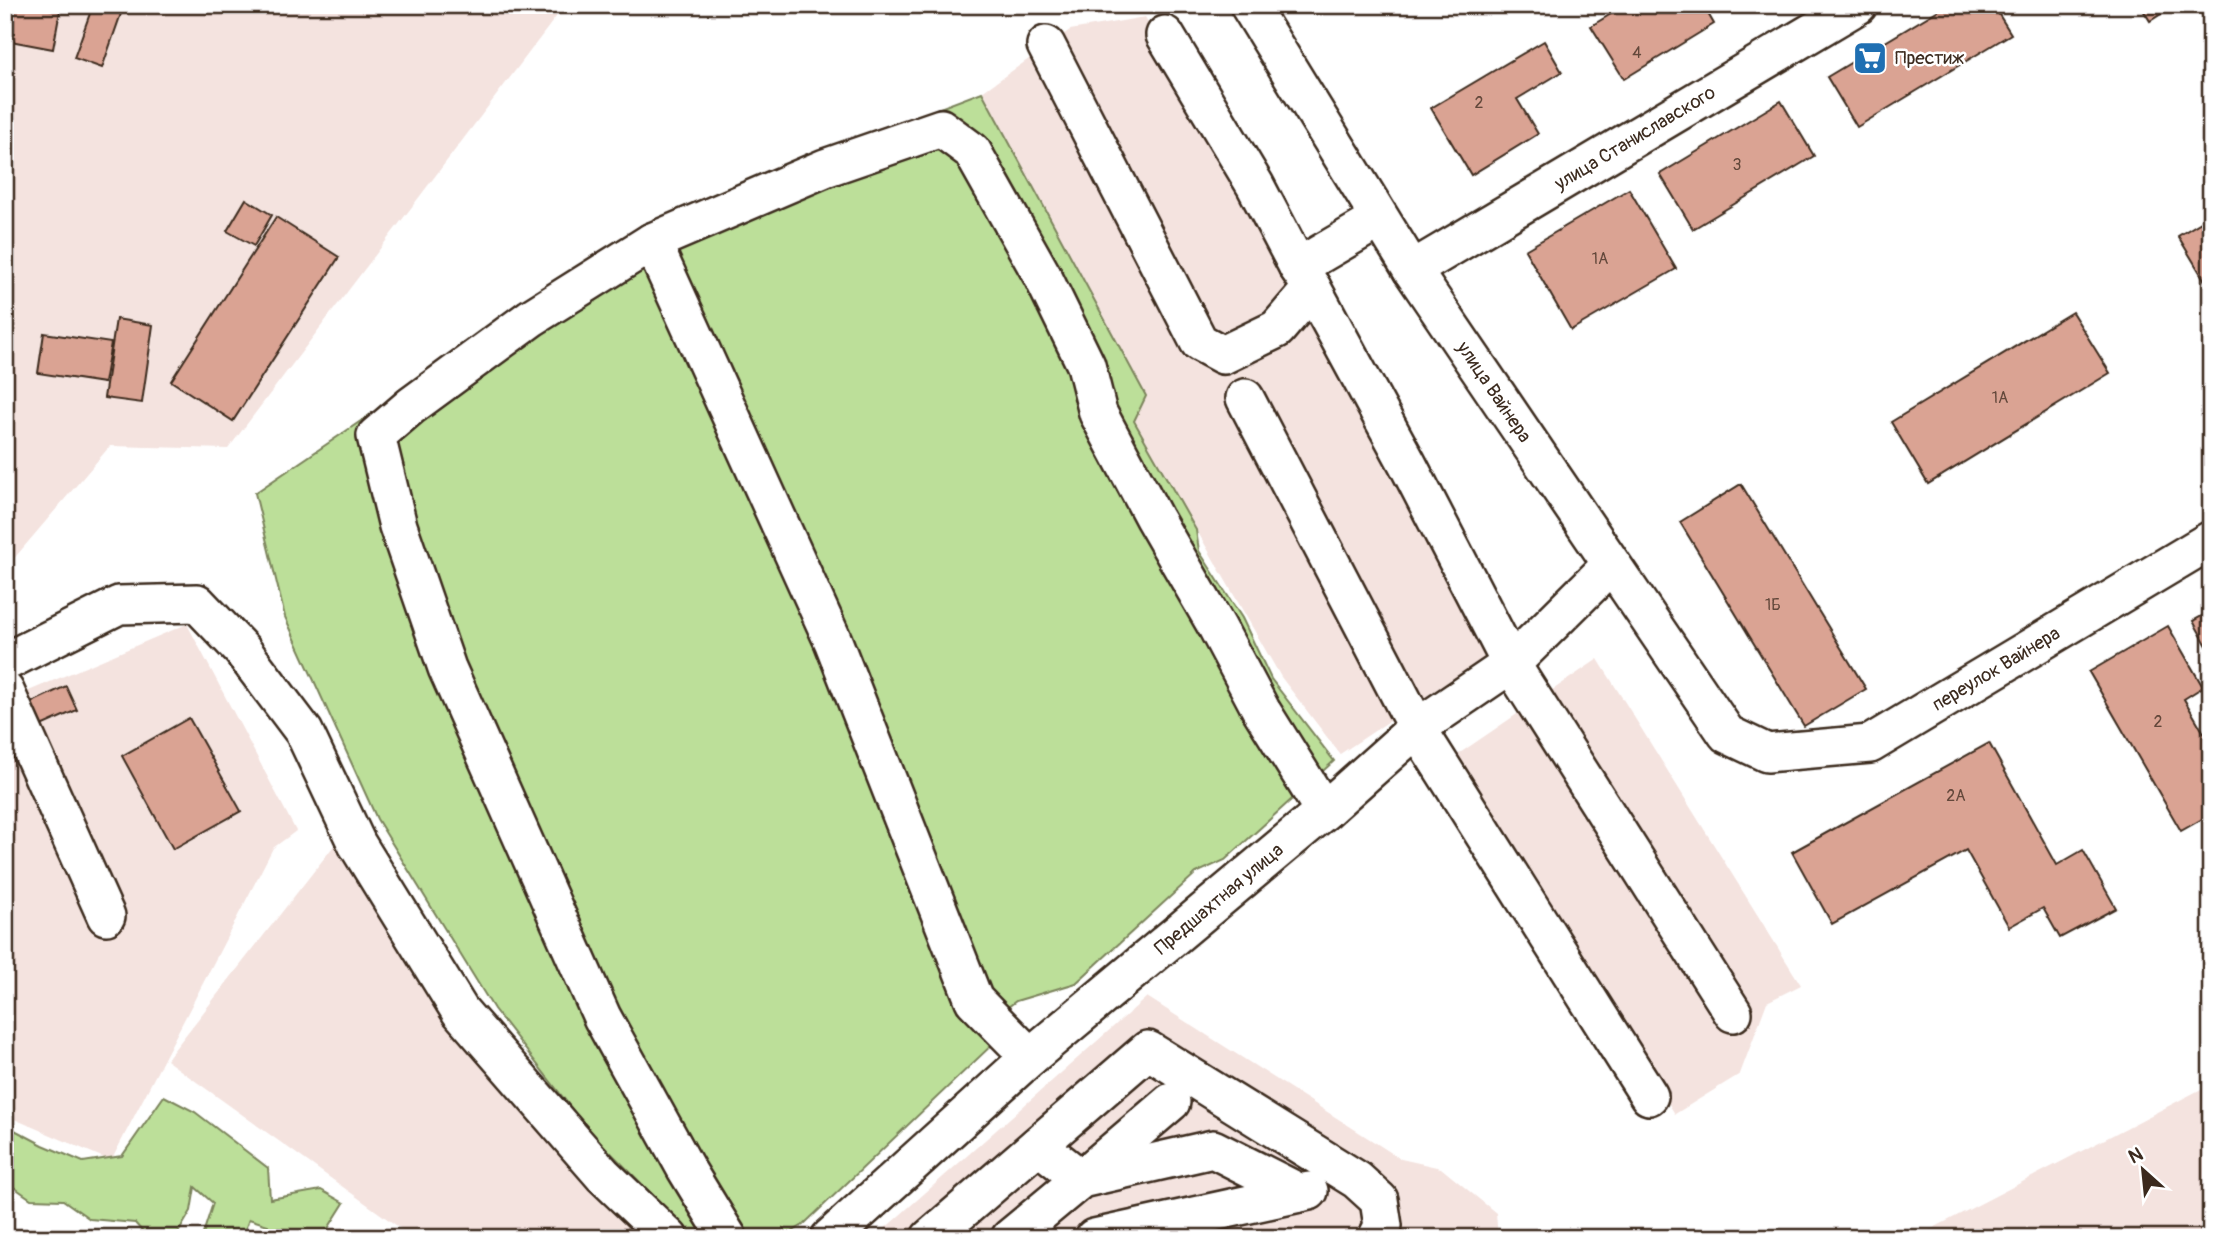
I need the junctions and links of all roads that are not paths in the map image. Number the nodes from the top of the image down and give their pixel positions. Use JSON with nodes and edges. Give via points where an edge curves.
{"nodes":[{"id":1,"x":1249,"y":5,"type":"edge"},
{"id":2,"x":1858,"y":5,"type":"edge"},
{"id":3,"x":1165,"y":35,"type":"dead end"},
{"id":4,"x":1046,"y":45,"type":"dead end"},
{"id":5,"x":1380,"y":219,"type":"junction"},
{"id":6,"x":652,"y":242,"type":"junction"},
{"id":7,"x":1412,"y":270,"type":"junction"},
{"id":8,"x":1305,"y":277,"type":"junction"},
{"id":9,"x":1245,"y":398,"type":"dead end"},
{"id":10,"x":2211,"y":540,"type":"edge"},
{"id":11,"x":1611,"y":565,"type":"junction"},
{"id":12,"x":5,"y":662,"type":"edge"},
{"id":13,"x":1511,"y":664,"type":"junction"},
{"id":14,"x":5,"y":691,"type":"edge"},
{"id":15,"x":1416,"y":728,"type":"junction"},
{"id":16,"x":1767,"y":753,"type":"joint"},
{"id":17,"x":1324,"y":811,"type":"junction"},
{"id":18,"x":106,"y":916,"type":"dead end"},
{"id":19,"x":1733,"y":1013,"type":"dead end"},
{"id":20,"x":1030,"y":1057,"type":"junction"},
{"id":21,"x":1649,"y":1096,"type":"dead end"},
{"id":22,"x":1171,"y":1102,"type":"dead end"},
{"id":23,"x":1267,"y":1124,"type":"junction"},
{"id":24,"x":1038,"y":1145,"type":"junction"},
{"id":25,"x":1213,"y":1149,"type":"junction"},
{"id":26,"x":1081,"y":1179,"type":"junction"},
{"id":27,"x":1357,"y":1180,"type":"junction"},
{"id":28,"x":1300,"y":1193,"type":"junction"},
{"id":29,"x":967,"y":1206,"type":"junction"},
{"id":30,"x":669,"y":1238,"type":"edge"},
{"id":31,"x":728,"y":1238,"type":"edge"},
{"id":32,"x":830,"y":1238,"type":"edge"},
{"id":33,"x":930,"y":1238,"type":"edge"},
{"id":34,"x":1003,"y":1238,"type":"edge"},
{"id":35,"x":1010,"y":1238,"type":"edge"},
{"id":36,"x":1094,"y":1238,"type":"edge"},
{"id":37,"x":1377,"y":1238,"type":"edge"}],
"edges":[{"from":1,"to":5,"type":"street","name":"улица Вайнера"},
{"from":2,"to":7,"type":"street","name":"улица Станиславского"},
{"from":3,"to":8,"type":"street"},
{"from":4,"to":8,"type":"street","via":[[1199,342],[1223,355],[1277,329]]},
{"from":5,"to":7,"type":"street","name":"улица Вайнера"},
{"from":5,"to":8,"type":"street"},
{"from":6,"to":17,"type":"street","via":[[825,168],[941,128],[972,151],[1043,276],[1086,365],[1098,413],[1261,710]]},
{"from":6,"to":20,"type":"street","via":[[833,641],[974,1000]]},
{"from":6,"to":31,"type":"street","via":[[531,318],[376,436],[398,526],[447,668],[602,1017]]},
{"from":7,"to":11,"type":"street","name":"улица Вайнера"},
{"from":8,"to":13,"type":"street"},
{"from":9,"to":15,"type":"street"},
{"from":10,"to":16,"type":"street","name":"переулок Вайнера","via":[[1870,744]]},
{"from":11,"to":13,"type":"street","name":"Предшахтная улица"},
{"from":11,"to":16,"type":"street","name":"улица Вайнера","via":[[1727,734]]},
{"from":12,"to":30,"type":"street","via":[[119,605],[197,603],[242,650],[304,732],[357,844],[460,1011],[603,1175]]},
{"from":13,"to":15,"type":"street","name":"Предшахтная улица"},
{"from":13,"to":19,"type":"street"},
{"from":14,"to":18,"type":"street"},
{"from":15,"to":17,"type":"street","name":"Предшахтная улица"},
{"from":15,"to":21,"type":"street"},
{"from":17,"to":20,"type":"street","name":"Предшахтная улица"},
{"from":20,"to":32,"type":"street","name":"Предшахтная улица"},
{"from":22,"to":26,"type":"street"},
{"from":23,"to":24,"type":"street","via":[[1148,1050]]},
{"from":23,"to":25,"type":"street"},
{"from":23,"to":27,"type":"street"},
{"from":24,"to":26,"type":"street"},
{"from":24,"to":29,"type":"street"},
{"from":25,"to":26,"type":"street"},
{"from":25,"to":28,"type":"street"},
{"from":26,"to":35,"type":"street"},
{"from":27,"to":28,"type":"street"},
{"from":27,"to":37,"type":"street","via":[[1379,1200],[1383,1226]]},
{"from":28,"to":36,"type":"street"},
{"from":29,"to":33,"type":"street"},
{"from":29,"to":34,"type":"street"}]}
